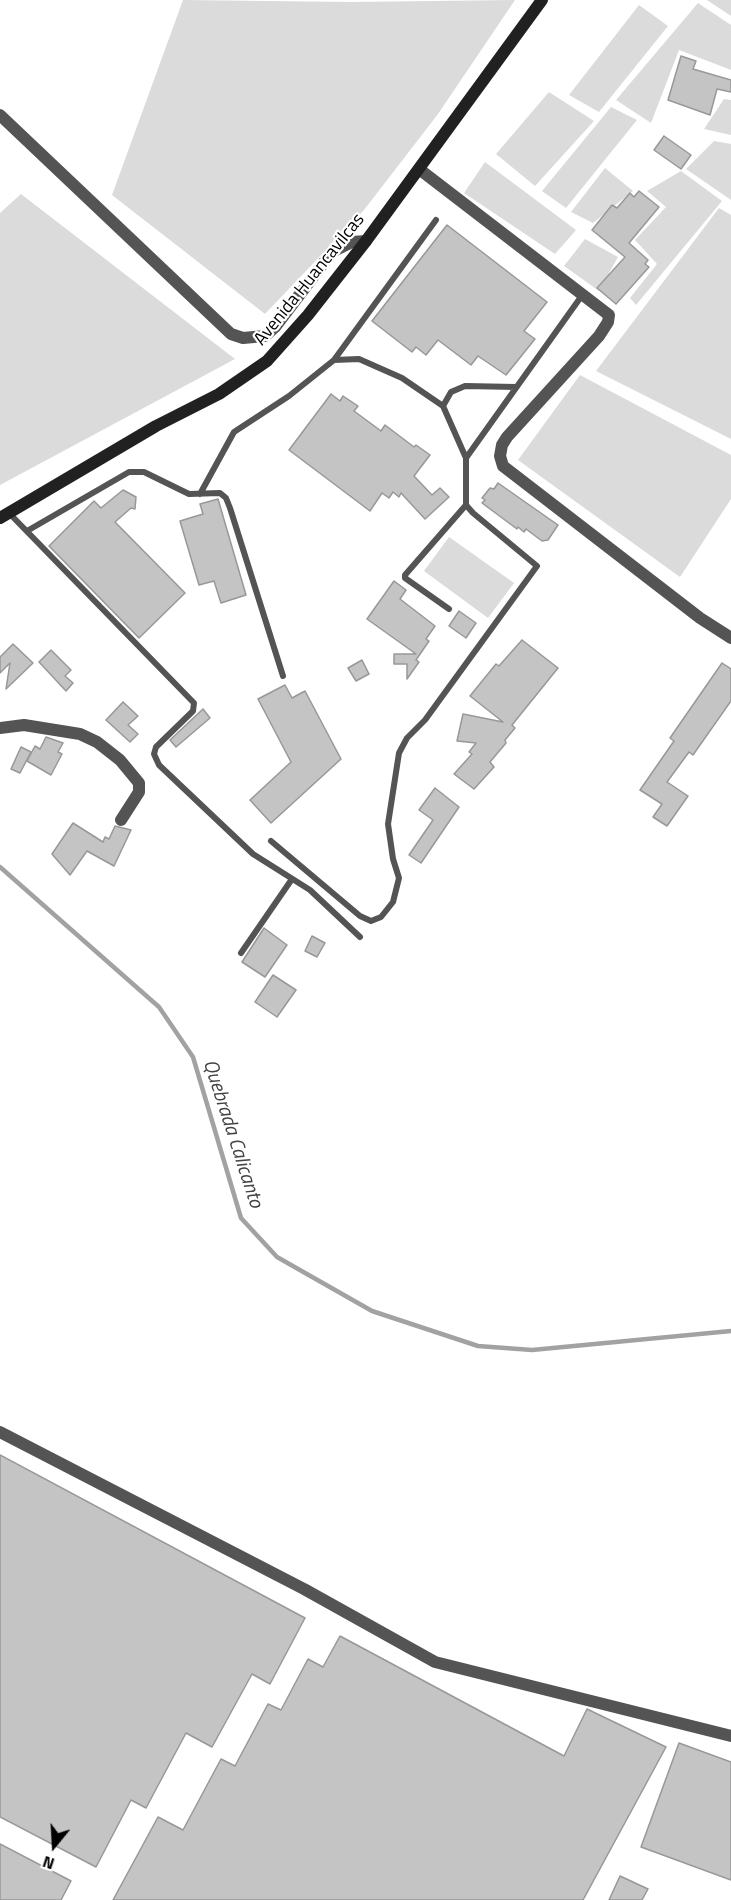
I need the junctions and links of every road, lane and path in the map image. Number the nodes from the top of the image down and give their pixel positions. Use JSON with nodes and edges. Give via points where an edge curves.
{"nodes":[{"id":1,"x":542,"y":0,"type":"edge"},
{"id":2,"x":0,"y":116,"type":"edge"},
{"id":3,"x":419,"y":169,"type":"junction"},
{"id":4,"x":436,"y":220,"type":"dead end"},
{"id":5,"x":366,"y":241,"type":"junction"},
{"id":6,"x":583,"y":294,"type":"junction"},
{"id":7,"x":334,"y":360,"type":"junction"},
{"id":8,"x":516,"y":387,"type":"junction"},
{"id":9,"x":443,"y":406,"type":"junction"},
{"id":10,"x":466,"y":458,"type":"junction"},
{"id":11,"x":200,"y":494,"type":"junction"},
{"id":12,"x":466,"y":505,"type":"junction"},
{"id":13,"x":5,"y":515,"type":"edge"},
{"id":14,"x":27,"y":531,"type":"junction"},
{"id":15,"x":449,"y":609,"type":"dead end"},
{"id":16,"x":731,"y":638,"type":"edge"},
{"id":17,"x":283,"y":676,"type":"dead end"},
{"id":18,"x":0,"y":728,"type":"edge"},
{"id":19,"x":121,"y":820,"type":"dead end"},
{"id":20,"x":271,"y":841,"type":"dead end"},
{"id":21,"x":292,"y":879,"type":"junction"},
{"id":22,"x":360,"y":937,"type":"dead end"},
{"id":23,"x":242,"y":953,"type":"dead end"},
{"id":24,"x":0,"y":1432,"type":"edge"},
{"id":25,"x":731,"y":1736,"type":"edge"}],
"edges":[{"from":1,"to":3,"type":"street","name":"Avenida Huancavilcas"},
{"from":2,"to":5,"type":"street","via":[[231,334],[243,338],[265,336],[332,252],[352,242]]},
{"from":3,"to":5,"type":"street","name":"Avenida Huancavilcas"},
{"from":3,"to":6,"type":"street"},
{"from":4,"to":7,"type":"lane"},
{"from":5,"to":13,"type":"street","name":"Avenida Huancavilcas","via":[[267,361],[219,394],[156,426]]},
{"from":6,"to":8,"type":"lane"},
{"from":6,"to":16,"type":"street","via":[[609,315],[605,328],[507,437],[500,456],[503,466]]},
{"from":7,"to":9,"type":"lane","via":[[359,359],[402,378]]},
{"from":7,"to":11,"type":"lane","via":[[234,432]]},
{"from":8,"to":9,"type":"lane","via":[[465,386],[451,392]]},
{"from":8,"to":10,"type":"lane"},
{"from":9,"to":10,"type":"lane"},
{"from":10,"to":12,"type":"lane"},
{"from":11,"to":14,"type":"lane","via":[[183,492],[144,472],[129,472]]},
{"from":11,"to":17,"type":"lane","via":[[214,492],[226,498]]},
{"from":12,"to":15,"type":"lane","via":[[405,574],[405,578]]},
{"from":12,"to":20,"type":"lane","via":[[537,566],[399,753],[388,824],[399,878],[393,902],[381,917],[365,920]]},
{"from":13,"to":14,"type":"lane"},
{"from":14,"to":21,"type":"lane","via":[[194,703],[193,711],[156,747],[156,760],[253,854]]},
{"from":18,"to":19,"type":"street","via":[[24,725],[80,734],[97,742],[120,760],[139,783],[139,792]]},
{"from":21,"to":22,"type":"lane","via":[[310,890]]},
{"from":21,"to":23,"type":"lane"},
{"from":24,"to":25,"type":"street","via":[[304,1589],[435,1662]]}]}
